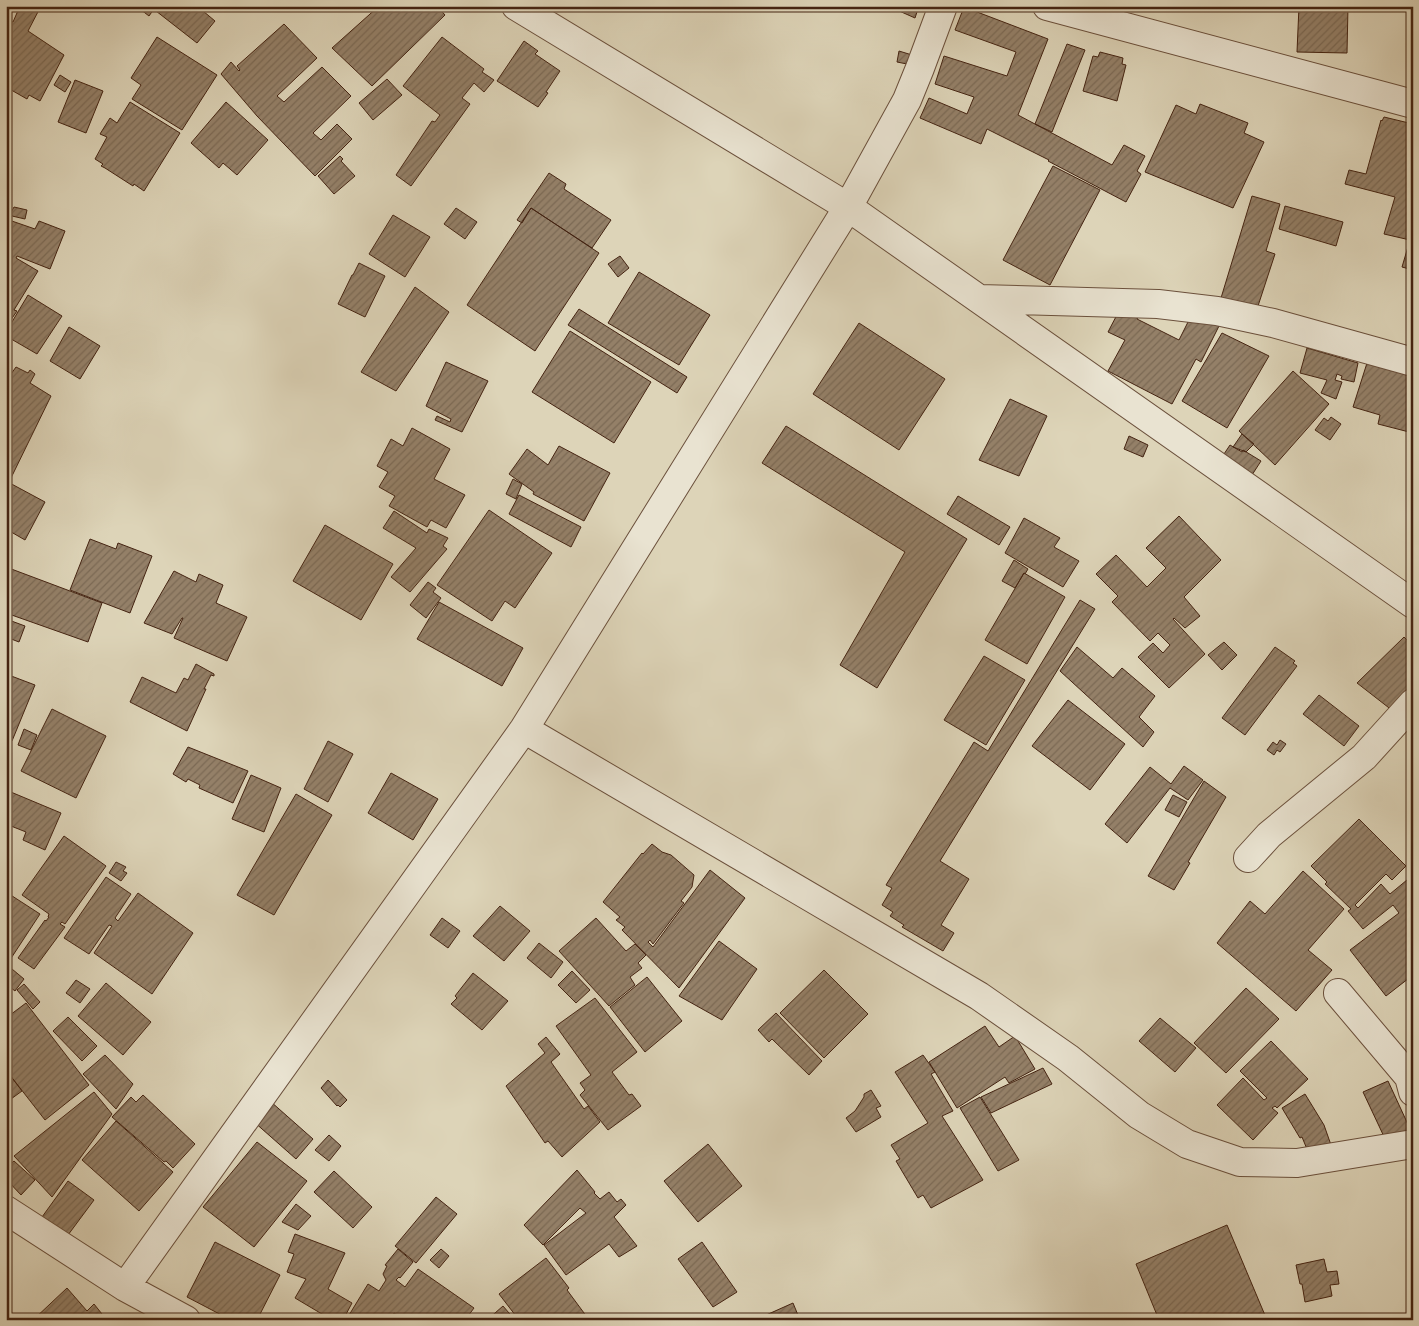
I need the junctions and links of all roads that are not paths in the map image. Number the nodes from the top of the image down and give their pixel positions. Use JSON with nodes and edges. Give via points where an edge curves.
{"nodes":[{"id":1,"x":516,"y":6,"type":"edge"},
{"id":2,"x":943,"y":6,"type":"edge"},
{"id":3,"x":1047,"y":6,"type":"edge"},
{"id":4,"x":1413,"y":104,"type":"edge"},
{"id":5,"x":848,"y":207,"type":"junction"},
{"id":6,"x":979,"y":299,"type":"junction"},
{"id":7,"x":1413,"y":362,"type":"edge"},
{"id":8,"x":1413,"y":604,"type":"edge"},
{"id":9,"x":1413,"y":703,"type":"edge"},
{"id":10,"x":524,"y":729,"type":"junction"},
{"id":11,"x":1248,"y":858,"type":"dead end"},
{"id":12,"x":1338,"y":993,"type":"dead end"},
{"id":13,"x":1413,"y":1092,"type":"edge"},
{"id":14,"x":1413,"y":1144,"type":"edge"},
{"id":15,"x":6,"y":1210,"type":"edge"},
{"id":16,"x":125,"y":1287,"type":"junction"},
{"id":17,"x":186,"y":1320,"type":"edge"}],
"edges":[{"from":1,"to":5,"type":"street"},
{"from":2,"to":5,"type":"street","via":[[907,100]]},
{"from":3,"to":4,"type":"street"},
{"from":5,"to":6,"type":"street"},
{"from":5,"to":10,"type":"street"},
{"from":6,"to":7,"type":"street","via":[[1158,304],[1217,311]]},
{"from":6,"to":8,"type":"street"},
{"from":9,"to":11,"type":"street","via":[[1364,758],[1270,835]]},
{"from":10,"to":14,"type":"street","via":[[979,996],[1068,1058],[1139,1115],[1186,1144],[1240,1162],[1297,1163]]},
{"from":10,"to":16,"type":"street"},
{"from":12,"to":13,"type":"street","via":[[1408,1077]]},
{"from":15,"to":16,"type":"street"},
{"from":16,"to":17,"type":"street"}]}
